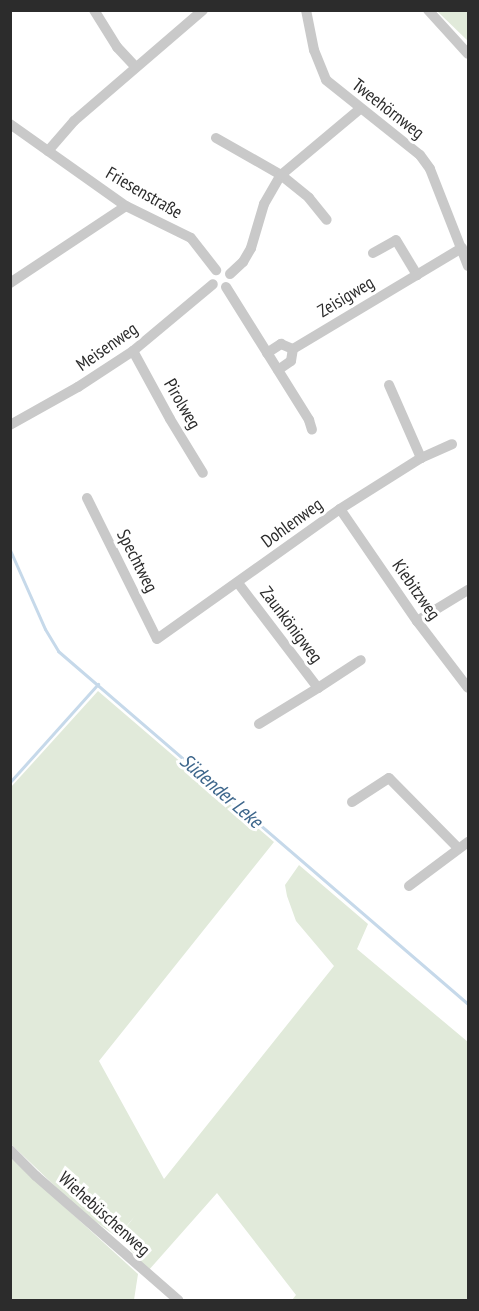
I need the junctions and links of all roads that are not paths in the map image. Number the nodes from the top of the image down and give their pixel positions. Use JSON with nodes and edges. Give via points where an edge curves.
{"nodes":[{"id":1,"x":94,"y":10,"type":"edge"},
{"id":2,"x":203,"y":10,"type":"edge"},
{"id":3,"x":306,"y":10,"type":"edge"},
{"id":4,"x":428,"y":10,"type":"edge"},
{"id":5,"x":468,"y":54,"type":"edge"},
{"id":6,"x":135,"y":66,"type":"junction"},
{"id":7,"x":360,"y":109,"type":"junction"},
{"id":8,"x":10,"y":123,"type":"edge"},
{"id":9,"x":216,"y":138,"type":"dead end"},
{"id":10,"x":48,"y":152,"type":"junction"},
{"id":11,"x":281,"y":175,"type":"junction"},
{"id":12,"x":126,"y":206,"type":"junction"},
{"id":13,"x":327,"y":220,"type":"dead end"},
{"id":14,"x":462,"y":248,"type":"junction"},
{"id":15,"x":373,"y":253,"type":"dead end"},
{"id":16,"x":468,"y":266,"type":"edge"},
{"id":17,"x":216,"y":270,"type":"junction"},
{"id":18,"x":230,"y":274,"type":"junction"},
{"id":19,"x":417,"y":275,"type":"junction"},
{"id":20,"x":10,"y":283,"type":"edge"},
{"id":21,"x":213,"y":284,"type":"junction"},
{"id":22,"x":226,"y":287,"type":"junction"},
{"id":23,"x":293,"y":349,"type":"junction"},
{"id":24,"x":133,"y":351,"type":"junction"},
{"id":25,"x":267,"y":353,"type":"junction"},
{"id":26,"x":278,"y":370,"type":"junction"},
{"id":27,"x":388,"y":385,"type":"dead end"},
{"id":28,"x":11,"y":427,"type":"edge"},
{"id":29,"x":312,"y":430,"type":"dead end"},
{"id":30,"x":452,"y":444,"type":"dead end"},
{"id":31,"x":421,"y":458,"type":"junction"},
{"id":32,"x":203,"y":473,"type":"dead end"},
{"id":33,"x":87,"y":498,"type":"dead end"},
{"id":34,"x":340,"y":509,"type":"junction"},
{"id":35,"x":238,"y":583,"type":"junction"},
{"id":36,"x":468,"y":590,"type":"edge"},
{"id":37,"x":417,"y":621,"type":"junction"},
{"id":38,"x":158,"y":639,"type":"joint"},
{"id":39,"x":361,"y":660,"type":"dead end"},
{"id":40,"x":318,"y":688,"type":"junction"},
{"id":41,"x":468,"y":688,"type":"edge"},
{"id":42,"x":259,"y":723,"type":"dead end"},
{"id":43,"x":352,"y":802,"type":"dead end"},
{"id":44,"x":468,"y":842,"type":"edge"},
{"id":45,"x":458,"y":848,"type":"junction"},
{"id":46,"x":409,"y":886,"type":"dead end"},
{"id":47,"x":10,"y":1150,"type":"edge"},
{"id":48,"x":178,"y":1300,"type":"edge"}],
"edges":[{"from":1,"to":6,"type":"street","via":[[117,47]]},
{"from":2,"to":6,"type":"street"},
{"from":3,"to":7,"type":"street","name":"Tweehörnweg","via":[[318,66],[337,91]]},
{"from":4,"to":5,"type":"street"},
{"from":6,"to":10,"type":"street","via":[[74,121]]},
{"from":7,"to":11,"type":"street"},
{"from":7,"to":14,"type":"street","name":"Tweehörnweg","via":[[411,146],[430,169]]},
{"from":8,"to":10,"type":"street","name":"Friesenstraße"},
{"from":9,"to":11,"type":"street"},
{"from":10,"to":12,"type":"street","name":"Friesenstraße"},
{"from":11,"to":13,"type":"street","via":[[309,198]]},
{"from":11,"to":18,"type":"street","via":[[264,204],[251,248]]},
{"from":12,"to":17,"type":"street","name":"Friesenstraße","via":[[191,238]]},
{"from":12,"to":20,"type":"street"},
{"from":14,"to":16,"type":"street","name":"Tweehörnweg"},
{"from":14,"to":19,"type":"street","name":"Zeisigweg"},
{"from":15,"to":19,"type":"street","name":"Zeisigweg","via":[[396,240]]},
{"from":17,"to":18,"type":"street","via":[[224,269]]},
{"from":17,"to":21,"type":"street"},
{"from":18,"to":22,"type":"street","via":[[231,281]]},
{"from":19,"to":23,"type":"street","name":"Zeisigweg"},
{"from":21,"to":22,"type":"street"},
{"from":21,"to":24,"type":"street","name":"Meisenweg"},
{"from":22,"to":25,"type":"street"},
{"from":23,"to":25,"type":"street","name":"Zeisigweg","via":[[281,344]]},
{"from":23,"to":26,"type":"street","name":"Zeisigweg","via":[[291,362]]},
{"from":24,"to":28,"type":"street","name":"Meisenweg"},
{"from":24,"to":32,"type":"street","name":"Pirolweg"},
{"from":25,"to":26,"type":"street"},
{"from":26,"to":29,"type":"street"},
{"from":27,"to":31,"type":"street"},
{"from":30,"to":31,"type":"street","name":"Dohlenweg"},
{"from":31,"to":34,"type":"street","name":"Dohlenweg"},
{"from":33,"to":38,"type":"street","name":"Spechtweg"},
{"from":34,"to":35,"type":"street","name":"Dohlenweg"},
{"from":34,"to":37,"type":"street","name":"Kiebitzweg"},
{"from":35,"to":38,"type":"street","name":"Dohlenweg"},
{"from":35,"to":40,"type":"street","name":"Zaunkönigweg"},
{"from":36,"to":37,"type":"street"},
{"from":37,"to":41,"type":"street","name":"Kiebitzweg"},
{"from":39,"to":40,"type":"street","name":"Zaunkönigweg"},
{"from":40,"to":42,"type":"street","name":"Zaunkönigweg"},
{"from":43,"to":45,"type":"street","via":[[389,778]]},
{"from":44,"to":45,"type":"street"},
{"from":45,"to":46,"type":"street"},
{"from":47,"to":48,"type":"street","name":"Wiehebüschenweg"}]}
